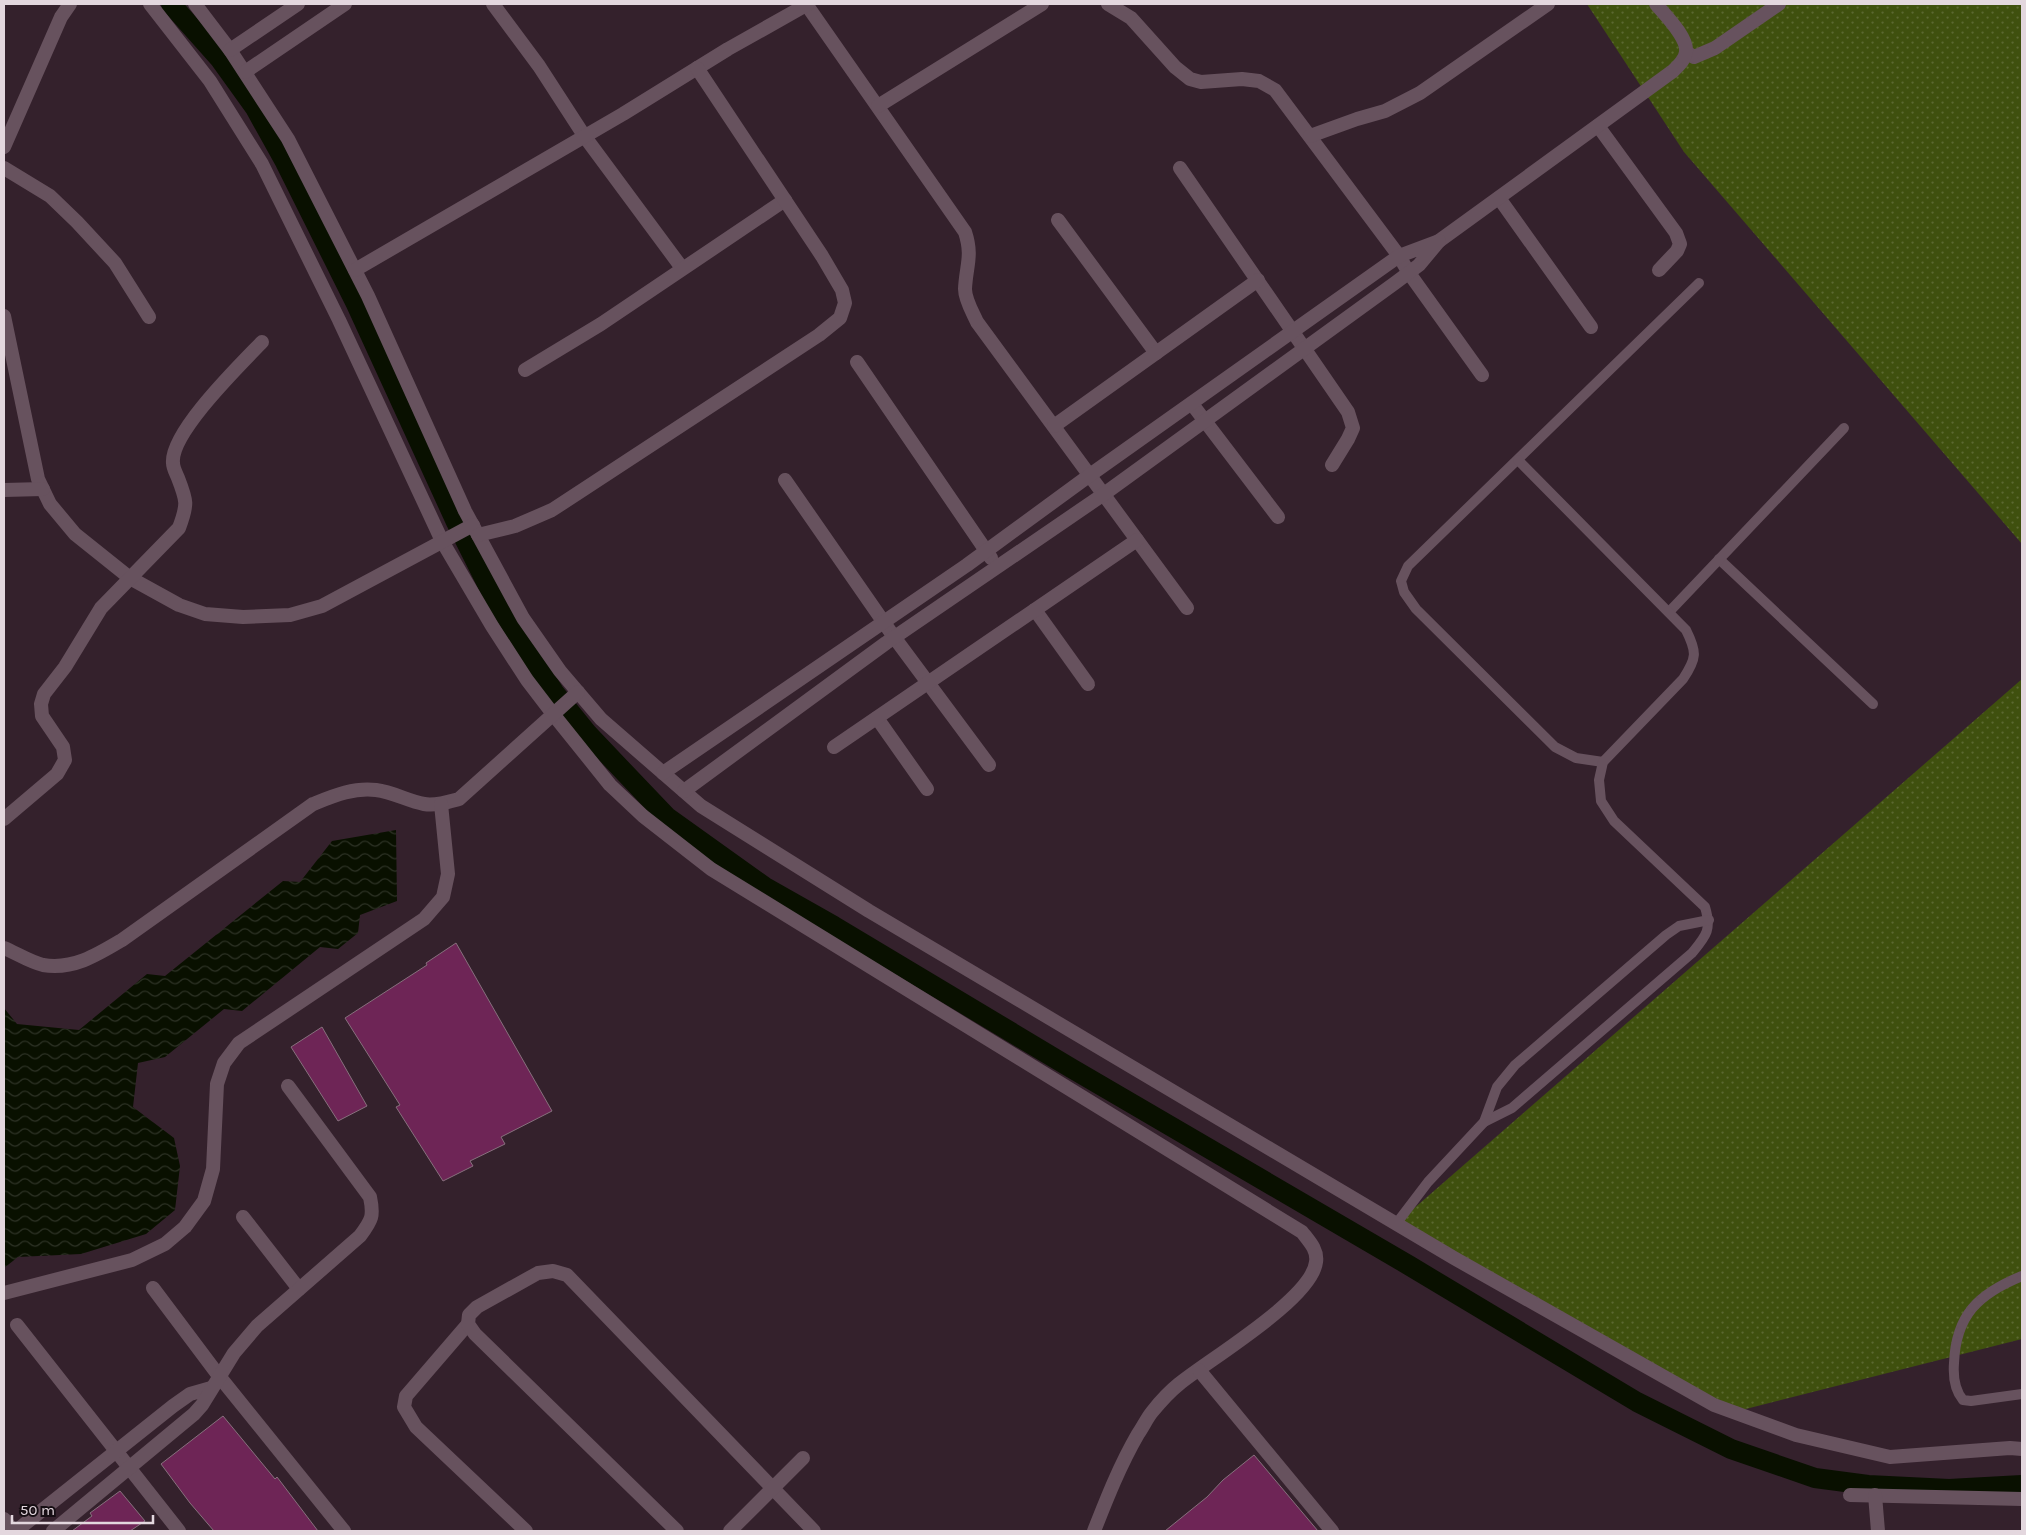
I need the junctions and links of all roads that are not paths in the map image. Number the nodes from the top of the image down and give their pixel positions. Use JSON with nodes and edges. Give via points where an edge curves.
{"nodes":[{"id":1,"x":70,"y":4,"type":"edge"},
{"id":2,"x":150,"y":4,"type":"edge"},
{"id":3,"x":195,"y":4,"type":"edge"},
{"id":4,"x":298,"y":4,"type":"edge"},
{"id":5,"x":345,"y":4,"type":"edge"},
{"id":6,"x":493,"y":4,"type":"edge"},
{"id":7,"x":807,"y":4,"type":"edge"},
{"id":8,"x":1042,"y":4,"type":"edge"},
{"id":9,"x":1108,"y":4,"type":"edge"},
{"id":10,"x":1548,"y":4,"type":"edge"},
{"id":11,"x":1656,"y":4,"type":"edge"},
{"id":12,"x":1778,"y":4,"type":"edge"},
{"id":13,"x":230,"y":50,"type":"junction"},
{"id":14,"x":1686,"y":52,"type":"junction"},
{"id":15,"x":697,"y":68,"type":"junction"},
{"id":16,"x":245,"y":72,"type":"junction"},
{"id":17,"x":878,"y":106,"type":"junction"},
{"id":18,"x":1598,"y":126,"type":"junction"},
{"id":19,"x":1310,"y":136,"type":"junction"},
{"id":20,"x":585,"y":137,"type":"junction"},
{"id":21,"x":4,"y":147,"type":"edge"},
{"id":22,"x":4,"y":168,"type":"edge"},
{"id":23,"x":1180,"y":168,"type":"dead end"},
{"id":24,"x":1499,"y":198,"type":"junction"},
{"id":25,"x":785,"y":200,"type":"junction"},
{"id":26,"x":1058,"y":220,"type":"dead end"},
{"id":27,"x":1439,"y":241,"type":"junction"},
{"id":28,"x":1400,"y":256,"type":"junction"},
{"id":29,"x":682,"y":268,"type":"junction"},
{"id":30,"x":355,"y":270,"type":"junction"},
{"id":31,"x":1659,"y":270,"type":"dead end"},
{"id":32,"x":1409,"y":273,"type":"junction"},
{"id":33,"x":1258,"y":280,"type":"junction"},
{"id":34,"x":1699,"y":284,"type":"dead end"},
{"id":35,"x":4,"y":316,"type":"edge"},
{"id":36,"x":149,"y":317,"type":"dead end"},
{"id":37,"x":1591,"y":327,"type":"dead end"},
{"id":38,"x":1292,"y":332,"type":"junction"},
{"id":39,"x":5,"y":335,"type":"edge"},
{"id":40,"x":262,"y":342,"type":"dead end"},
{"id":41,"x":1303,"y":350,"type":"junction"},
{"id":42,"x":1156,"y":353,"type":"junction"},
{"id":43,"x":858,"y":362,"type":"dead end"},
{"id":44,"x":525,"y":370,"type":"dead end"},
{"id":45,"x":1482,"y":375,"type":"dead end"},
{"id":46,"x":1192,"y":404,"type":"junction"},
{"id":47,"x":1205,"y":421,"type":"junction"},
{"id":48,"x":1054,"y":426,"type":"junction"},
{"id":49,"x":1844,"y":428,"type":"dead end"},
{"id":50,"x":1518,"y":460,"type":"junction"},
{"id":51,"x":1332,"y":465,"type":"dead end"},
{"id":52,"x":1090,"y":475,"type":"junction"},
{"id":53,"x":784,"y":480,"type":"dead end"},
{"id":54,"x":42,"y":489,"type":"junction"},
{"id":55,"x":4,"y":490,"type":"edge"},
{"id":56,"x":1104,"y":494,"type":"junction"},
{"id":57,"x":1278,"y":517,"type":"dead end"},
{"id":58,"x":473,"y":529,"type":"junction"},
{"id":59,"x":446,"y":539,"type":"junction"},
{"id":60,"x":1137,"y":540,"type":"junction"},
{"id":61,"x":986,"y":551,"type":"junction"},
{"id":62,"x":1719,"y":559,"type":"junction"},
{"id":63,"x":996,"y":568,"type":"junction"},
{"id":64,"x":130,"y":578,"type":"junction"},
{"id":65,"x":1187,"y":608,"type":"dead end"},
{"id":66,"x":1034,"y":610,"type":"junction"},
{"id":67,"x":1668,"y":612,"type":"junction"},
{"id":68,"x":885,"y":622,"type":"junction"},
{"id":69,"x":894,"y":637,"type":"junction"},
{"id":70,"x":928,"y":683,"type":"junction"},
{"id":71,"x":1088,"y":684,"type":"dead end"},
{"id":72,"x":575,"y":695,"type":"junction"},
{"id":73,"x":1873,"y":704,"type":"dead end"},
{"id":74,"x":556,"y":712,"type":"junction"},
{"id":75,"x":877,"y":718,"type":"junction"},
{"id":76,"x":834,"y":747,"type":"dead end"},
{"id":77,"x":1603,"y":762,"type":"junction"},
{"id":78,"x":989,"y":766,"type":"dead end"},
{"id":79,"x":663,"y":773,"type":"junction"},
{"id":80,"x":927,"y":789,"type":"dead end"},
{"id":81,"x":684,"y":791,"type":"junction"},
{"id":82,"x":441,"y":804,"type":"junction"},
{"id":83,"x":4,"y":819,"type":"edge"},
{"id":84,"x":1709,"y":920,"type":"junction"},
{"id":85,"x":4,"y":948,"type":"edge"},
{"id":86,"x":288,"y":1086,"type":"dead end"},
{"id":87,"x":1484,"y":1122,"type":"junction"},
{"id":88,"x":242,"y":1218,"type":"dead end"},
{"id":89,"x":1396,"y":1224,"type":"junction"},
{"id":90,"x":2022,"y":1276,"type":"edge"},
{"id":91,"x":153,"y":1288,"type":"dead end"},
{"id":92,"x":299,"y":1289,"type":"junction"},
{"id":93,"x":4,"y":1293,"type":"edge"},
{"id":94,"x":468,"y":1324,"type":"junction"},
{"id":95,"x":17,"y":1325,"type":"dead end"},
{"id":96,"x":1199,"y":1370,"type":"junction"},
{"id":97,"x":219,"y":1376,"type":"junction"},
{"id":98,"x":211,"y":1388,"type":"junction"},
{"id":99,"x":2022,"y":1394,"type":"edge"},
{"id":100,"x":2022,"y":1449,"type":"edge"},
{"id":101,"x":116,"y":1452,"type":"junction"},
{"id":102,"x":803,"y":1458,"type":"dead end"},
{"id":103,"x":129,"y":1469,"type":"junction"},
{"id":104,"x":772,"y":1488,"type":"junction"},
{"id":105,"x":1850,"y":1495,"type":"dead end"},
{"id":106,"x":1875,"y":1495,"type":"junction"},
{"id":107,"x":2022,"y":1499,"type":"edge"},
{"id":108,"x":4,"y":1519,"type":"edge"},
{"id":109,"x":14,"y":1531,"type":"edge"},
{"id":110,"x":53,"y":1531,"type":"edge"},
{"id":111,"x":179,"y":1531,"type":"edge"},
{"id":112,"x":344,"y":1531,"type":"edge"},
{"id":113,"x":526,"y":1531,"type":"edge"},
{"id":114,"x":677,"y":1531,"type":"edge"},
{"id":115,"x":730,"y":1531,"type":"edge"},
{"id":116,"x":814,"y":1531,"type":"edge"},
{"id":117,"x":1094,"y":1531,"type":"edge"},
{"id":118,"x":1332,"y":1531,"type":"edge"},
{"id":119,"x":1878,"y":1531,"type":"edge"}],
"edges":[{"from":1,"to":21,"type":"street","via":[[61,17]]},
{"from":2,"to":59,"type":"street","via":[[210,81],[262,164]]},
{"from":3,"to":13,"type":"street"},
{"from":4,"to":13,"type":"street"},
{"from":5,"to":16,"type":"street"},
{"from":6,"to":20,"type":"street","via":[[539,66]]},
{"from":7,"to":15,"type":"street"},
{"from":7,"to":17,"type":"street"},
{"from":8,"to":17,"type":"street"},
{"from":9,"to":19,"type":"street","via":[[1131,18],[1190,80],[1242,79],[1259,81],[1275,90]]},
{"from":10,"to":19,"type":"street","via":[[1420,93],[1385,111]]},
{"from":11,"to":14,"type":"street","via":[[1685,41]]},
{"from":12,"to":14,"type":"street","via":[[1715,48],[1694,57]]},
{"from":13,"to":16,"type":"street"},
{"from":14,"to":18,"type":"street","via":[[1683,61],[1673,71]]},
{"from":15,"to":20,"type":"street"},
{"from":15,"to":25,"type":"street"},
{"from":16,"to":30,"type":"street","via":[[288,139]]},
{"from":17,"to":48,"type":"street","via":[[965,232],[970,263],[965,291],[977,322]]},
{"from":18,"to":24,"type":"street"},
{"from":18,"to":31,"type":"street","via":[[1676,233],[1680,244]]},
{"from":19,"to":28,"type":"street"},
{"from":20,"to":29,"type":"street"},
{"from":20,"to":30,"type":"street"},
{"from":22,"to":36,"type":"street","via":[[50,196],[78,222],[114,263]]},
{"from":23,"to":33,"type":"street"},
{"from":24,"to":27,"type":"street"},
{"from":24,"to":37,"type":"street"},
{"from":25,"to":29,"type":"street"},
{"from":25,"to":58,"type":"street","via":[[842,290],[845,303],[840,318],[552,510],[515,526]]},
{"from":26,"to":42,"type":"street"},
{"from":27,"to":28,"type":"street"},
{"from":27,"to":32,"type":"street"},
{"from":28,"to":32,"type":"street"},
{"from":28,"to":38,"type":"street"},
{"from":29,"to":44,"type":"street","via":[[601,324]]},
{"from":30,"to":58,"type":"street"},
{"from":32,"to":41,"type":"street"},
{"from":32,"to":45,"type":"street"},
{"from":33,"to":38,"type":"street"},
{"from":33,"to":42,"type":"street"},
{"from":34,"to":50,"type":"lane"},
{"from":35,"to":39,"type":"street"},
{"from":38,"to":41,"type":"street"},
{"from":38,"to":46,"type":"street"},
{"from":39,"to":54,"type":"street"},
{"from":40,"to":64,"type":"street","via":[[220,386],[180,437],[173,464],[187,501],[185,514],[179,528]]},
{"from":41,"to":47,"type":"street"},
{"from":41,"to":51,"type":"street","via":[[1348,412],[1353,428]]},
{"from":42,"to":48,"type":"street"},
{"from":43,"to":61,"type":"street"},
{"from":46,"to":47,"type":"street"},
{"from":46,"to":52,"type":"street"},
{"from":47,"to":56,"type":"street"},
{"from":47,"to":57,"type":"street"},
{"from":48,"to":52,"type":"street"},
{"from":49,"to":62,"type":"lane"},
{"from":50,"to":67,"type":"lane"},
{"from":50,"to":77,"type":"lane","via":[[1408,566],[1401,581],[1404,592],[1416,609],[1555,748],[1576,758]]},
{"from":52,"to":56,"type":"street"},
{"from":52,"to":61,"type":"street"},
{"from":53,"to":68,"type":"street"},
{"from":54,"to":55,"type":"street"},
{"from":54,"to":64,"type":"street","via":[[74,534]]},
{"from":56,"to":60,"type":"street"},
{"from":56,"to":63,"type":"street"},
{"from":58,"to":59,"type":"street"},
{"from":58,"to":72,"type":"street","via":[[523,618]]},
{"from":59,"to":64,"type":"street","via":[[322,606],[290,615],[243,617],[205,614],[179,605]]},
{"from":59,"to":74,"type":"street","via":[[492,626]]},
{"from":60,"to":65,"type":"street"},
{"from":60,"to":66,"type":"street"},
{"from":61,"to":63,"type":"street"},
{"from":61,"to":68,"type":"street"},
{"from":62,"to":67,"type":"lane"},
{"from":62,"to":73,"type":"lane"},
{"from":63,"to":69,"type":"street"},
{"from":64,"to":83,"type":"street","via":[[101,608],[65,667],[44,694],[42,716],[63,747],[65,760],[57,774]]},
{"from":66,"to":70,"type":"street"},
{"from":66,"to":71,"type":"street"},
{"from":67,"to":77,"type":"lane","via":[[1686,630],[1694,647],[1693,665]]},
{"from":68,"to":69,"type":"street"},
{"from":68,"to":79,"type":"street"},
{"from":69,"to":70,"type":"street"},
{"from":69,"to":81,"type":"street"},
{"from":70,"to":75,"type":"street"},
{"from":70,"to":78,"type":"street"},
{"from":72,"to":74,"type":"street"},
{"from":72,"to":79,"type":"street"},
{"from":74,"to":82,"type":"street","via":[[458,799]]},
{"from":74,"to":96,"type":"street","via":[[610,785],[643,816],[711,869],[1302,1232],[1316,1254],[1314,1269],[1303,1286],[1256,1329]]},
{"from":75,"to":76,"type":"street"},
{"from":75,"to":80,"type":"street"},
{"from":77,"to":84,"type":"lane","via":[[1599,780],[1601,801],[1614,822],[1705,907]]},
{"from":79,"to":81,"type":"street"},
{"from":81,"to":89,"type":"street","via":[[701,806],[869,911]]},
{"from":82,"to":85,"type":"street","via":[[425,804],[376,790],[343,792],[313,804],[122,940],[88,959],[69,965],[42,965]]},
{"from":82,"to":93,"type":"street","via":[[448,874],[443,897],[424,919],[240,1043],[224,1063],[216,1084],[213,1169],[204,1201],[185,1227],[165,1244],[132,1260]]},
{"from":84,"to":87,"type":"lane","via":[[1707,934],[1692,953],[1512,1108]]},
{"from":84,"to":87,"type":"lane","via":[[1679,926],[1666,935],[1515,1065],[1497,1087]]},
{"from":86,"to":92,"type":"street","via":[[370,1197],[373,1211],[371,1221],[360,1236]]},
{"from":87,"to":89,"type":"lane","via":[[1428,1182]]},
{"from":88,"to":92,"type":"street"},
{"from":89,"to":100,"type":"street","via":[[1714,1405],[1796,1435],[1890,1457]]},
{"from":90,"to":99,"type":"lane","via":[[1979,1301],[1962,1322],[1955,1342],[1954,1369],[1955,1387],[1963,1400]]},
{"from":91,"to":97,"type":"street"},
{"from":92,"to":97,"type":"street","via":[[257,1326]]},
{"from":94,"to":104,"type":"street","via":[[469,1315],[477,1307],[538,1273],[553,1271],[567,1274]]},
{"from":94,"to":113,"type":"street","via":[[406,1396],[404,1407],[416,1427]]},
{"from":94,"to":114,"type":"street"},
{"from":95,"to":101,"type":"street"},
{"from":96,"to":117,"type":"street","via":[[1178,1385],[1151,1413],[1122,1462]]},
{"from":96,"to":118,"type":"street"},
{"from":97,"to":98,"type":"street"},
{"from":97,"to":112,"type":"street"},
{"from":98,"to":101,"type":"street","via":[[190,1394]]},
{"from":98,"to":103,"type":"street","via":[[194,1414]]},
{"from":101,"to":103,"type":"street"},
{"from":101,"to":109,"type":"street"},
{"from":102,"to":104,"type":"street"},
{"from":103,"to":110,"type":"street"},
{"from":103,"to":111,"type":"street"},
{"from":104,"to":115,"type":"street"},
{"from":104,"to":116,"type":"street"},
{"from":105,"to":106,"type":"street"},
{"from":106,"to":107,"type":"street"},
{"from":106,"to":119,"type":"street"},
{"from":108,"to":109,"type":"street"}]}
